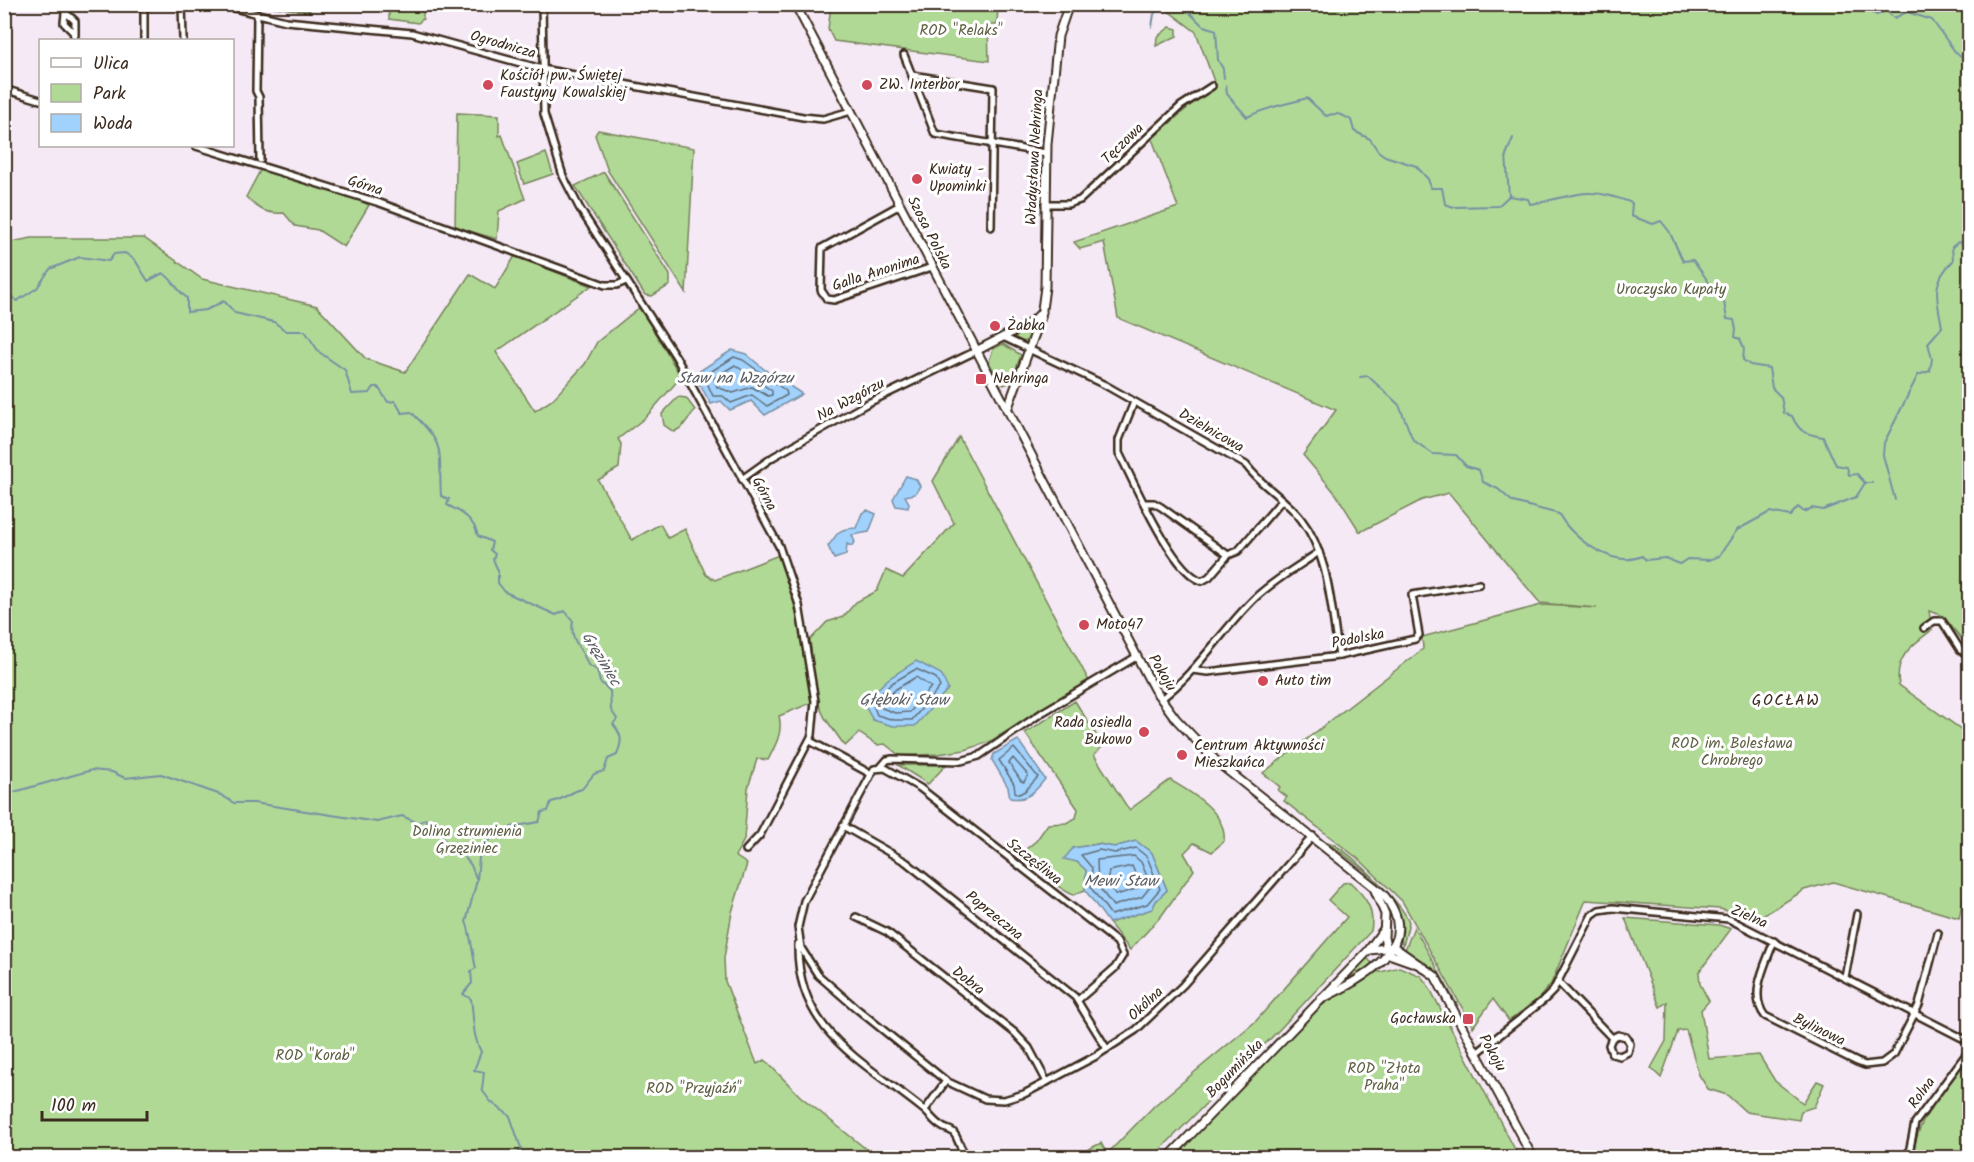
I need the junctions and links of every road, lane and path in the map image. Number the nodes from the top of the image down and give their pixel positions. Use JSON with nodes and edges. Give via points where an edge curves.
{"nodes":[{"id":1,"x":66,"y":4,"type":"edge"},
{"id":2,"x":144,"y":4,"type":"edge"},
{"id":3,"x":182,"y":4,"type":"edge"},
{"id":4,"x":218,"y":4,"type":"edge"},
{"id":5,"x":542,"y":4,"type":"edge"},
{"id":6,"x":665,"y":4,"type":"edge"},
{"id":7,"x":694,"y":4,"type":"edge"},
{"id":8,"x":795,"y":4,"type":"edge"},
{"id":9,"x":1069,"y":4,"type":"edge"},
{"id":10,"x":65,"y":12,"type":"junction"},
{"id":11,"x":257,"y":15,"type":"junction"},
{"id":12,"x":75,"y":39,"type":"edge"},
{"id":13,"x":75,"y":39,"type":"edge"},
{"id":14,"x":144,"y":39,"type":"edge"},
{"id":15,"x":183,"y":39,"type":"edge"},
{"id":16,"x":904,"y":55,"type":"dead end"},
{"id":17,"x":542,"y":69,"type":"junction"},
{"id":18,"x":912,"y":75,"type":"junction"},
{"id":19,"x":1212,"y":86,"type":"dead end"},
{"id":20,"x":4,"y":89,"type":"edge"},
{"id":21,"x":39,"y":100,"type":"edge"},
{"id":22,"x":851,"y":111,"type":"junction"},
{"id":23,"x":993,"y":144,"type":"junction"},
{"id":24,"x":199,"y":147,"type":"edge"},
{"id":25,"x":1046,"y":153,"type":"junction"},
{"id":26,"x":260,"y":160,"type":"dead end"},
{"id":27,"x":1045,"y":204,"type":"junction"},
{"id":28,"x":900,"y":205,"type":"junction"},
{"id":29,"x":992,"y":227,"type":"dead end"},
{"id":30,"x":932,"y":267,"type":"junction"},
{"id":31,"x":626,"y":281,"type":"junction"},
{"id":32,"x":1042,"y":312,"type":"junction"},
{"id":33,"x":1027,"y":325,"type":"junction"},
{"id":34,"x":1038,"y":328,"type":"junction"},
{"id":35,"x":1002,"y":337,"type":"junction"},
{"id":36,"x":1031,"y":350,"type":"junction"},
{"id":37,"x":976,"y":351,"type":"junction"},
{"id":38,"x":1134,"y":402,"type":"junction"},
{"id":39,"x":1007,"y":410,"type":"junction"},
{"id":40,"x":742,"y":479,"type":"junction"},
{"id":41,"x":1282,"y":500,"type":"junction"},
{"id":42,"x":1146,"y":503,"type":"junction"},
{"id":43,"x":1319,"y":552,"type":"junction"},
{"id":44,"x":1227,"y":555,"type":"junction"},
{"id":45,"x":1479,"y":584,"type":"dead end"},
{"id":46,"x":1924,"y":628,"type":"dead end"},
{"id":47,"x":1339,"y":656,"type":"junction"},
{"id":48,"x":1136,"y":657,"type":"junction"},
{"id":49,"x":1970,"y":657,"type":"edge"},
{"id":50,"x":1192,"y":670,"type":"junction"},
{"id":51,"x":1161,"y":699,"type":"junction"},
{"id":52,"x":810,"y":741,"type":"junction"},
{"id":53,"x":881,"y":767,"type":"junction"},
{"id":54,"x":871,"y":774,"type":"junction"},
{"id":55,"x":843,"y":826,"type":"junction"},
{"id":56,"x":1313,"y":836,"type":"junction"},
{"id":57,"x":746,"y":850,"type":"dead end"},
{"id":58,"x":1373,"y":886,"type":"junction"},
{"id":59,"x":1857,"y":914,"type":"dead end"},
{"id":60,"x":856,"y":917,"type":"dead end"},
{"id":61,"x":1384,"y":929,"type":"junction"},
{"id":62,"x":1938,"y":933,"type":"dead end"},
{"id":63,"x":798,"y":937,"type":"junction"},
{"id":64,"x":1774,"y":941,"type":"junction"},
{"id":65,"x":1390,"y":950,"type":"junction"},
{"id":66,"x":1368,"y":951,"type":"junction"},
{"id":67,"x":1845,"y":977,"type":"junction"},
{"id":68,"x":1558,"y":982,"type":"junction"},
{"id":69,"x":1321,"y":999,"type":"junction"},
{"id":70,"x":1078,"y":1000,"type":"junction"},
{"id":71,"x":1915,"y":1013,"type":"junction"},
{"id":72,"x":1612,"y":1038,"type":"dead end"},
{"id":73,"x":1970,"y":1042,"type":"edge"},
{"id":74,"x":1107,"y":1049,"type":"junction"},
{"id":75,"x":1970,"y":1049,"type":"edge"},
{"id":76,"x":1477,"y":1053,"type":"junction"},
{"id":77,"x":946,"y":1081,"type":"junction"},
{"id":78,"x":1047,"y":1082,"type":"junction"},
{"id":79,"x":925,"y":1110,"type":"junction"},
{"id":80,"x":970,"y":1158,"type":"edge"},
{"id":81,"x":1168,"y":1158,"type":"edge"},
{"id":82,"x":1533,"y":1158,"type":"edge"},
{"id":83,"x":1908,"y":1158,"type":"edge"}],
"edges":[{"from":1,"to":10,"type":"street"},
{"from":2,"to":14,"type":"street"},
{"from":3,"to":15,"type":"street"},
{"from":4,"to":11,"type":"street","name":"Ogrodnicza"},
{"from":5,"to":17,"type":"street","name":"Górna"},
{"from":6,"to":7,"type":"street","via":[[684,8]]},
{"from":8,"to":22,"type":"street","name":"Szosa Polska"},
{"from":9,"to":25,"type":"street","name":"Władysława Nehringa","via":[[1058,36]]},
{"from":10,"to":12,"type":"street","via":[[64,23]]},
{"from":10,"to":13,"type":"street","via":[[76,23]]},
{"from":11,"to":17,"type":"street","name":"Ogrodnicza","via":[[412,33]]},
{"from":11,"to":26,"type":"street"},
{"from":16,"to":18,"type":"street"},
{"from":17,"to":22,"type":"street","name":"Ogrodnicza","via":[[814,119]]},
{"from":17,"to":31,"type":"street","name":"Górna","via":[[545,122],[563,176]]},
{"from":18,"to":23,"type":"street","via":[[935,134]]},
{"from":18,"to":23,"type":"street","via":[[993,88]]},
{"from":19,"to":27,"type":"street","name":"Tęczowa","via":[[1181,106],[1080,200]]},
{"from":20,"to":21,"type":"street"},
{"from":22,"to":28,"type":"street","name":"Szosa Polska"},
{"from":23,"to":25,"type":"street"},
{"from":23,"to":29,"type":"street"},
{"from":24,"to":31,"type":"street","name":"Górna","via":[[380,203],[605,285]]},
{"from":25,"to":27,"type":"street","name":"Władysława Nehringa"},
{"from":27,"to":32,"type":"street","name":"Władysława Nehringa"},
{"from":28,"to":30,"type":"street","name":"Szosa Polska"},
{"from":28,"to":30,"type":"street","name":"Galla Anonima","via":[[822,248],[822,293],[834,300]]},
{"from":30,"to":37,"type":"street","name":"Szosa Polska"},
{"from":31,"to":40,"type":"street","name":"Górna","via":[[668,343]]},
{"from":32,"to":33,"type":"street"},
{"from":32,"to":34,"type":"street","name":"Władysława Nehringa"},
{"from":33,"to":34,"type":"street","via":[[1035,324]]},
{"from":33,"to":35,"type":"street"},
{"from":34,"to":36,"type":"street","name":"Władysława Nehringa"},
{"from":35,"to":36,"type":"street"},
{"from":35,"to":37,"type":"street"},
{"from":36,"to":38,"type":"street","name":"Dzielnicowa"},
{"from":36,"to":39,"type":"street","name":"Władysława Nehringa"},
{"from":37,"to":39,"type":"street","name":"Szosa Polska"},
{"from":37,"to":40,"type":"street","name":"Na Wzgórzu","via":[[866,404]]},
{"from":38,"to":41,"type":"street","name":"Dzielnicowa","via":[[1246,465],[1253,476]]},
{"from":38,"to":42,"type":"street","via":[[1118,450]]},
{"from":39,"to":48,"type":"street","name":"Pokoju"},
{"from":40,"to":52,"type":"street","name":"Górna","via":[[783,556],[797,598],[816,714]]},
{"from":41,"to":43,"type":"street","name":"Dzielnicowa","via":[[1306,526]]},
{"from":41,"to":44,"type":"street","via":[[1238,551]]},
{"from":42,"to":44,"type":"street","via":[[1154,502]]},
{"from":42,"to":44,"type":"street","via":[[1176,559],[1195,578],[1207,579]]},
{"from":43,"to":47,"type":"street","name":"Dzielnicowa"},
{"from":43,"to":50,"type":"street","via":[[1262,592]]},
{"from":45,"to":47,"type":"street","name":"Podolska","via":[[1414,594],[1411,597],[1418,638]]},
{"from":46,"to":49,"type":"street","via":[[1942,621]]},
{"from":47,"to":50,"type":"street","name":"Podolska","via":[[1208,672]]},
{"from":48,"to":51,"type":"street","name":"Pokoju"},
{"from":48,"to":53,"type":"street","via":[[1043,712],[979,756],[961,761],[892,759]]},
{"from":50,"to":51,"type":"street"},
{"from":51,"to":56,"type":"street","name":"Pokoju","via":[[1217,762]]},
{"from":52,"to":54,"type":"street"},
{"from":52,"to":57,"type":"street","name":"Górna","via":[[760,835]]},
{"from":53,"to":54,"type":"street"},
{"from":53,"to":70,"type":"street","name":"Szczęśliwa","via":[[920,788],[1116,942],[1123,955],[1119,964]]},
{"from":54,"to":55,"type":"street"},
{"from":55,"to":63,"type":"street","via":[[804,901]]},
{"from":55,"to":70,"type":"street","name":"Poprzeczna","via":[[913,867]]},
{"from":56,"to":58,"type":"street","name":"Pokoju"},
{"from":56,"to":74,"type":"street","name":"Okólna","via":[[1164,1005]]},
{"from":58,"to":61,"type":"street","name":"Pokoju","via":[[1385,914]]},
{"from":58,"to":65,"type":"street","name":"Pokoju","via":[[1389,901],[1396,916],[1398,933]]},
{"from":59,"to":67,"type":"street"},
{"from":60,"to":78,"type":"street","name":"Dobra","via":[[887,932],[1015,1033],[1029,1048]]},
{"from":61,"to":65,"type":"street","name":"Pokoju"},
{"from":61,"to":66,"type":"street","name":"Bogumińska"},
{"from":62,"to":71,"type":"street"},
{"from":63,"to":77,"type":"street","name":"Okólna","via":[[808,961],[824,982]]},
{"from":63,"to":79,"type":"street","via":[[801,984],[821,1025],[838,1043]]},
{"from":64,"to":67,"type":"street","name":"Zielna"},
{"from":64,"to":68,"type":"street","name":"Zielna","via":[[1718,917],[1599,910],[1584,927]]},
{"from":64,"to":71,"type":"street","name":"Bylinowa","via":[[1756,995],[1760,1009],[1771,1020],[1857,1062],[1875,1064],[1894,1054]]},
{"from":65,"to":66,"type":"street"},
{"from":65,"to":69,"type":"street","name":"Bogumińska","via":[[1377,965]]},
{"from":65,"to":76,"type":"street","name":"Pokoju","via":[[1435,976]]},
{"from":66,"to":69,"type":"street","name":"Bogumińska"},
{"from":67,"to":71,"type":"street","name":"Zielna"},
{"from":68,"to":72,"type":"street"},
{"from":68,"to":76,"type":"street","via":[[1545,999]]},
{"from":69,"to":81,"type":"street","name":"Bogumińska"},
{"from":70,"to":74,"type":"street","name":"Poprzeczna"},
{"from":71,"to":73,"type":"street","name":"Zielna"},
{"from":74,"to":78,"type":"street","name":"Okólna"},
{"from":75,"to":83,"type":"street","name":"Rolna","via":[[1915,1123]]},
{"from":76,"to":82,"type":"street","name":"Pokoju"},
{"from":77,"to":78,"type":"street","name":"Okólna","via":[[975,1096],[997,1100],[1017,1097]]},
{"from":77,"to":79,"type":"street"},
{"from":79,"to":80,"type":"street","via":[[940,1126],[951,1131]]}]}
